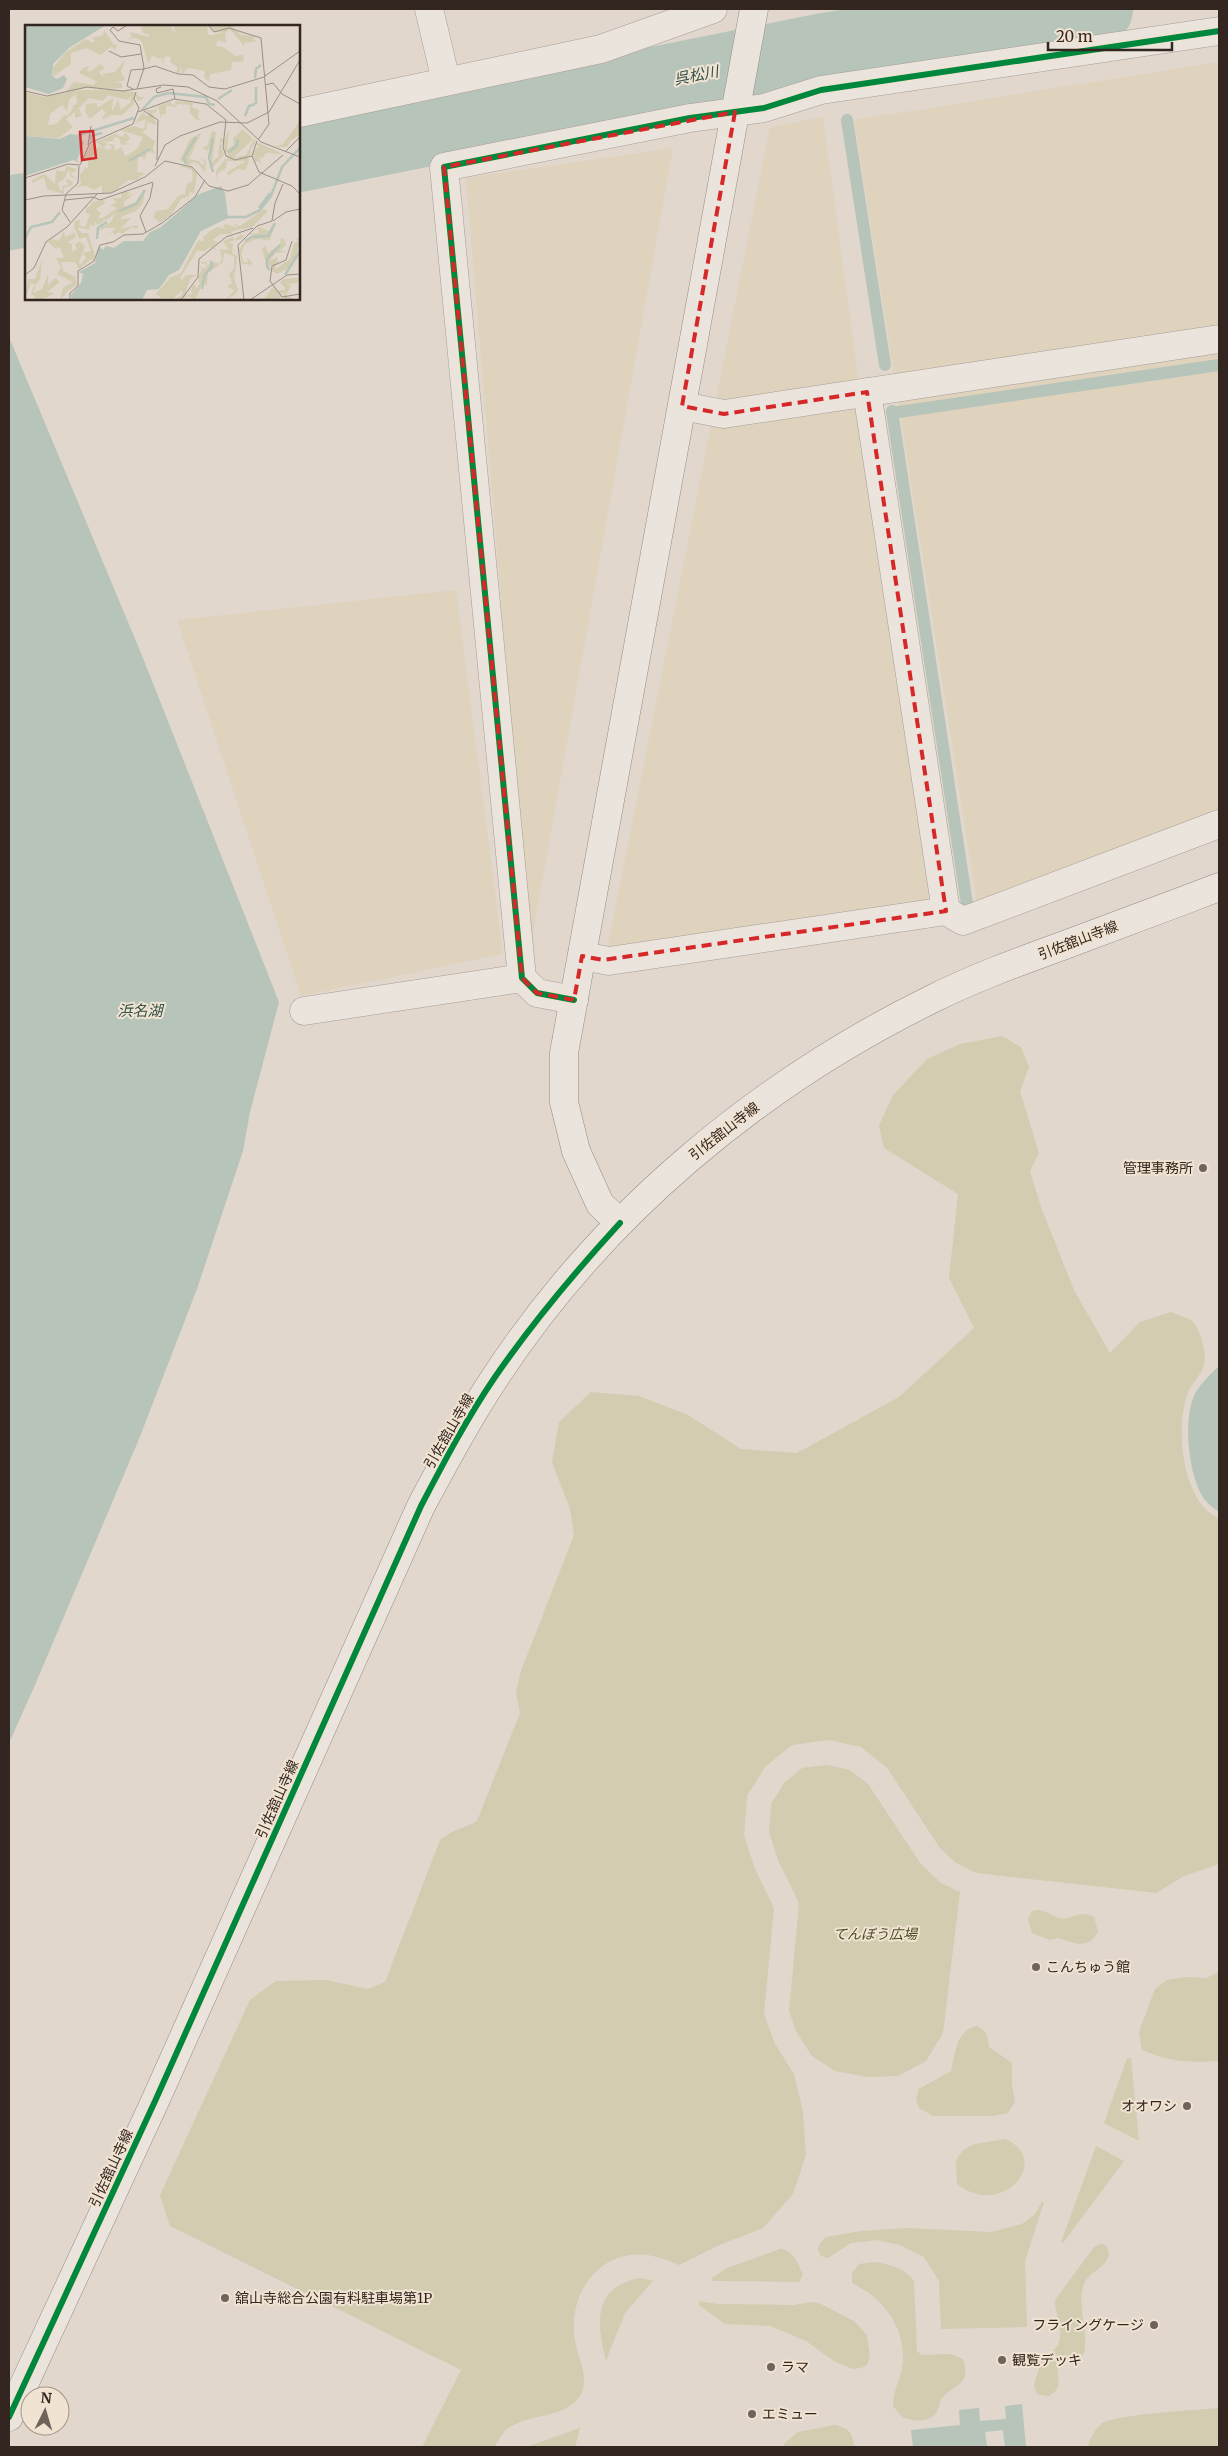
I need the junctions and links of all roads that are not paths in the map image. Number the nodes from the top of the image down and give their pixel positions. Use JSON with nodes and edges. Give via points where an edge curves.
{"nodes":[{"id":1,"x":429,"y":9,"type":"edge"},
{"id":2,"x":713,"y":9,"type":"edge"},
{"id":3,"x":753,"y":12,"type":"edge"},
{"id":4,"x":675,"y":15,"type":"edge"},
{"id":5,"x":1219,"y":30,"type":"edge"},
{"id":6,"x":446,"y":81,"type":"junction"},
{"id":7,"x":736,"y":107,"type":"junction"},
{"id":8,"x":300,"y":113,"type":"edge"},
{"id":9,"x":1219,"y":339,"type":"edge"},
{"id":10,"x":867,"y":392,"type":"junction"},
{"id":11,"x":682,"y":406,"type":"junction"},
{"id":12,"x":1219,"y":824,"type":"edge"},
{"id":13,"x":1219,"y":887,"type":"edge"},
{"id":14,"x":946,"y":911,"type":"junction"},
{"id":15,"x":582,"y":956,"type":"junction"},
{"id":16,"x":522,"y":978,"type":"junction"},
{"id":17,"x":574,"y":1000,"type":"junction"},
{"id":18,"x":304,"y":1011,"type":"dead end"},
{"id":19,"x":620,"y":1223,"type":"junction"},
{"id":20,"x":9,"y":2417,"type":"edge"}],
"edges":[{"from":1,"to":6,"type":"street"},
{"from":2,"to":4,"type":"street"},
{"from":3,"to":7,"type":"street"},
{"from":4,"to":6,"type":"street","via":[[600,48]]},
{"from":5,"to":7,"type":"street","via":[[821,90],[764,108]]},
{"from":6,"to":8,"type":"street"},
{"from":7,"to":11,"type":"street"},
{"from":7,"to":16,"type":"street","via":[[444,167]]},
{"from":9,"to":10,"type":"street"},
{"from":10,"to":11,"type":"street","via":[[724,414]]},
{"from":10,"to":14,"type":"street"},
{"from":11,"to":15,"type":"street"},
{"from":12,"to":14,"type":"street","via":[[963,921]]},
{"from":13,"to":19,"type":"street","name":"引佐舘山寺線","via":[[1000,969],[933,998],[868,1032],[805,1070],[744,1113],[688,1159]]},
{"from":14,"to":15,"type":"street","via":[[609,961]]},
{"from":15,"to":17,"type":"street"},
{"from":16,"to":17,"type":"street","via":[[537,993]]},
{"from":16,"to":18,"type":"street"},
{"from":17,"to":19,"type":"street","via":[[564,1053],[564,1102],[569,1127],[600,1204]]},
{"from":19,"to":20,"type":"street","name":"引佐舘山寺線","via":[[536,1319],[499,1371],[421,1506],[156,2099]]}]}
